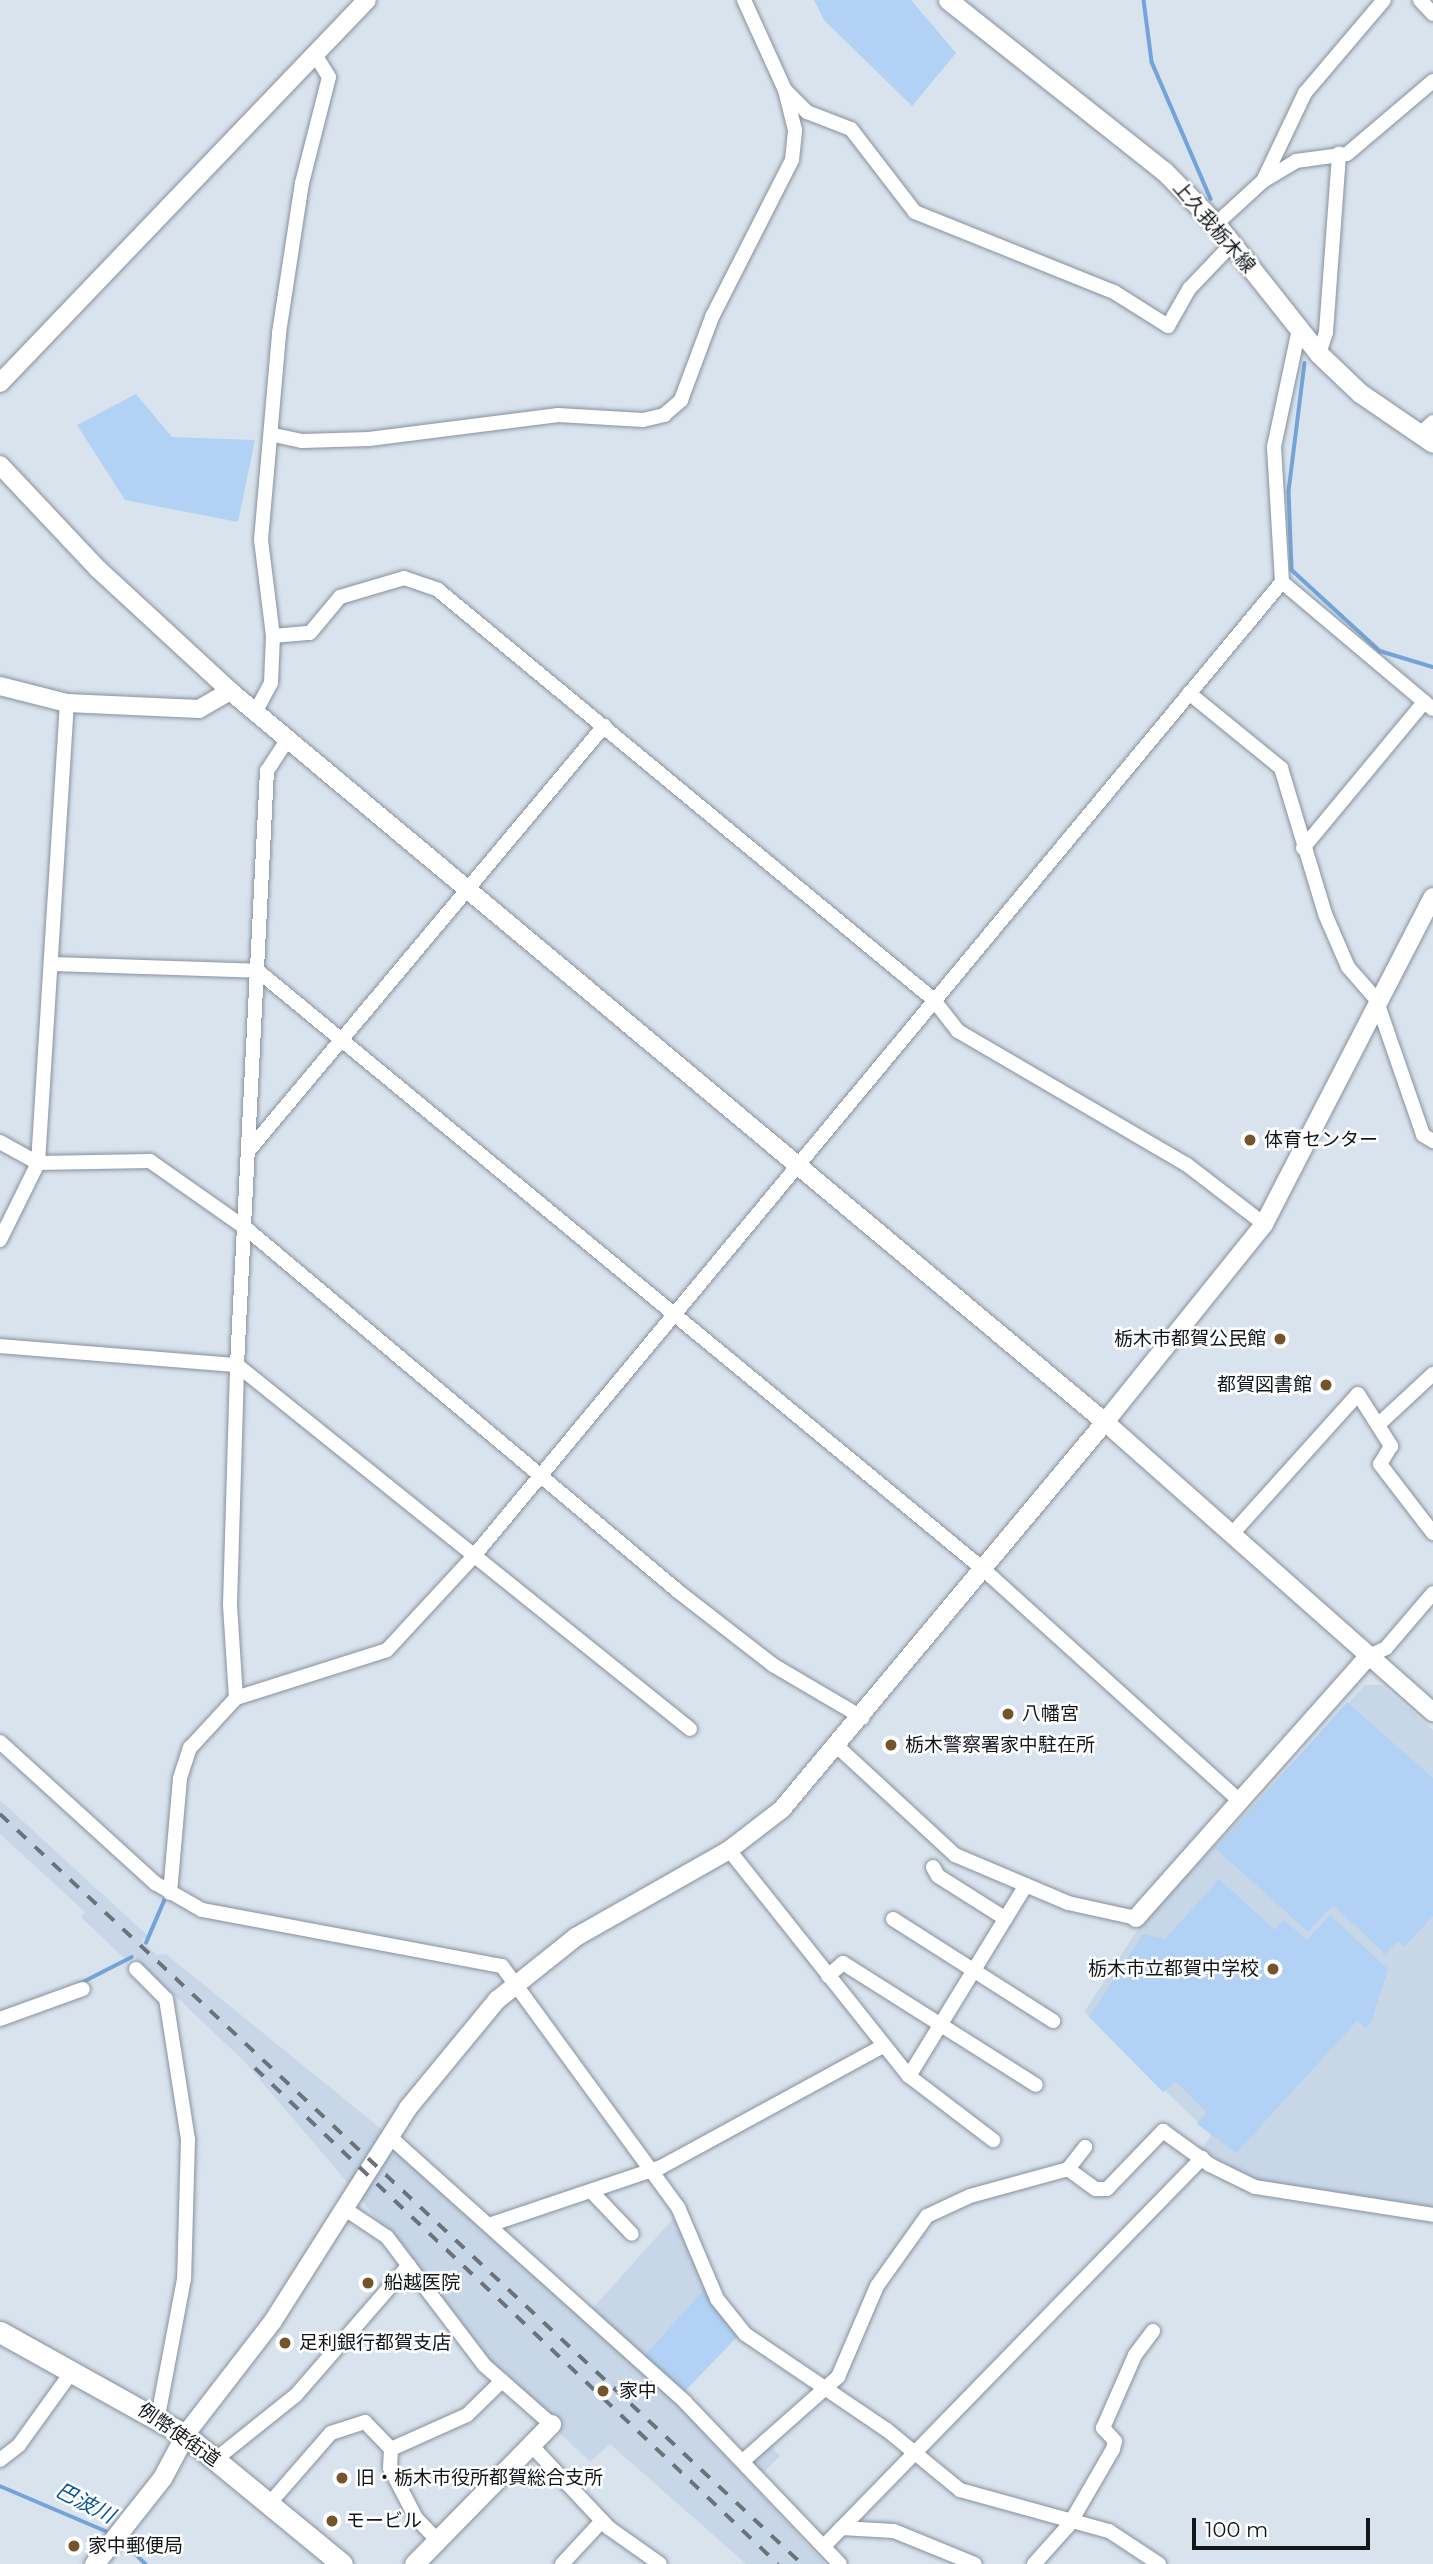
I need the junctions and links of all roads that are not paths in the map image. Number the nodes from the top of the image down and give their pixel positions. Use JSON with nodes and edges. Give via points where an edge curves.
{"nodes":[{"id":1,"x":367,"y":0,"type":"edge"},
{"id":2,"x":744,"y":0,"type":"edge"},
{"id":3,"x":948,"y":0,"type":"edge"},
{"id":4,"x":1384,"y":0,"type":"edge"},
{"id":5,"x":1420,"y":0,"type":"edge"},
{"id":6,"x":1433,"y":14,"type":"edge"},
{"id":7,"x":315,"y":55,"type":"junction"},
{"id":8,"x":1433,"y":81,"type":"edge"},
{"id":9,"x":785,"y":90,"type":"junction"},
{"id":10,"x":1339,"y":153,"type":"junction"},
{"id":11,"x":1263,"y":181,"type":"junction"},
{"id":12,"x":1216,"y":224,"type":"junction"},
{"id":13,"x":1232,"y":244,"type":"junction"},
{"id":14,"x":1299,"y":329,"type":"junction"},
{"id":15,"x":1319,"y":354,"type":"junction"},
{"id":16,"x":0,"y":383,"type":"edge"},
{"id":17,"x":1429,"y":433,"type":"edge"},
{"id":18,"x":275,"y":435,"type":"junction"},
{"id":19,"x":0,"y":465,"type":"edge"},
{"id":20,"x":1282,"y":582,"type":"junction"},
{"id":21,"x":273,"y":636,"type":"junction"},
{"id":22,"x":0,"y":686,"type":"edge"},
{"id":23,"x":230,"y":691,"type":"junction"},
{"id":24,"x":1189,"y":693,"type":"junction"},
{"id":25,"x":67,"y":703,"type":"junction"},
{"id":26,"x":1428,"y":706,"type":"edge"},
{"id":27,"x":256,"y":711,"type":"junction"},
{"id":28,"x":604,"y":726,"type":"junction"},
{"id":29,"x":288,"y":739,"type":"junction"},
{"id":30,"x":1303,"y":848,"type":"junction"},
{"id":31,"x":468,"y":889,"type":"junction"},
{"id":32,"x":1433,"y":897,"type":"edge"},
{"id":33,"x":52,"y":964,"type":"junction"},
{"id":34,"x":258,"y":971,"type":"junction"},
{"id":35,"x":933,"y":999,"type":"junction"},
{"id":36,"x":1376,"y":999,"type":"junction"},
{"id":37,"x":343,"y":1040,"type":"junction"},
{"id":38,"x":1433,"y":1141,"type":"edge"},
{"id":39,"x":0,"y":1142,"type":"edge"},
{"id":40,"x":250,"y":1149,"type":"junction"},
{"id":41,"x":38,"y":1163,"type":"junction"},
{"id":42,"x":798,"y":1163,"type":"junction"},
{"id":43,"x":1264,"y":1224,"type":"junction"},
{"id":44,"x":248,"y":1230,"type":"junction"},
{"id":45,"x":0,"y":1240,"type":"edge"},
{"id":46,"x":670,"y":1315,"type":"junction"},
{"id":47,"x":0,"y":1346,"type":"edge"},
{"id":48,"x":237,"y":1365,"type":"junction"},
{"id":49,"x":1433,"y":1374,"type":"edge"},
{"id":50,"x":1105,"y":1422,"type":"junction"},
{"id":51,"x":1379,"y":1424,"type":"junction"},
{"id":52,"x":540,"y":1477,"type":"junction"},
{"id":53,"x":1433,"y":1533,"type":"edge"},
{"id":54,"x":1232,"y":1534,"type":"junction"},
{"id":55,"x":473,"y":1557,"type":"junction"},
{"id":56,"x":982,"y":1569,"type":"junction"},
{"id":57,"x":1433,"y":1593,"type":"edge"},
{"id":58,"x":1369,"y":1656,"type":"junction"},
{"id":59,"x":236,"y":1698,"type":"junction"},
{"id":60,"x":1433,"y":1712,"type":"edge"},
{"id":61,"x":863,"y":1718,"type":"junction"},
{"id":62,"x":690,"y":1729,"type":"dead end"},
{"id":63,"x":0,"y":1742,"type":"edge"},
{"id":64,"x":839,"y":1748,"type":"junction"},
{"id":65,"x":1240,"y":1801,"type":"junction"},
{"id":66,"x":729,"y":1850,"type":"junction"},
{"id":67,"x":933,"y":1867,"type":"dead end"},
{"id":68,"x":1026,"y":1885,"type":"junction"},
{"id":69,"x":170,"y":1893,"type":"junction"},
{"id":70,"x":1136,"y":1918,"type":"joint"},
{"id":71,"x":893,"y":1919,"type":"dead end"},
{"id":72,"x":1006,"y":1919,"type":"junction"},
{"id":73,"x":136,"y":1969,"type":"dead end"},
{"id":74,"x":975,"y":1970,"type":"junction"},
{"id":75,"x":828,"y":1976,"type":"junction"},
{"id":76,"x":515,"y":1983,"type":"junction"},
{"id":77,"x":83,"y":1989,"type":"dead end"},
{"id":78,"x":0,"y":2019,"type":"edge"},
{"id":79,"x":1053,"y":2021,"type":"dead end"},
{"id":80,"x":941,"y":2026,"type":"junction"},
{"id":81,"x":883,"y":2046,"type":"junction"},
{"id":82,"x":909,"y":2076,"type":"junction"},
{"id":83,"x":1036,"y":2085,"type":"dead end"},
{"id":84,"x":390,"y":2137,"type":"junction"},
{"id":85,"x":993,"y":2140,"type":"dead end"},
{"id":86,"x":1085,"y":2147,"type":"dead end"},
{"id":87,"x":1202,"y":2158,"type":"junction"},
{"id":88,"x":1068,"y":2169,"type":"junction"},
{"id":89,"x":649,"y":2172,"type":"junction"},
{"id":90,"x":591,"y":2191,"type":"junction"},
{"id":91,"x":345,"y":2209,"type":"junction"},
{"id":92,"x":1433,"y":2215,"type":"edge"},
{"id":93,"x":489,"y":2225,"type":"junction"},
{"id":94,"x":632,"y":2234,"type":"dead end"},
{"id":95,"x":409,"y":2265,"type":"junction"},
{"id":96,"x":1153,"y":2331,"type":"dead end"},
{"id":97,"x":0,"y":2332,"type":"edge"},
{"id":98,"x":73,"y":2370,"type":"junction"},
{"id":99,"x":502,"y":2381,"type":"junction"},
{"id":100,"x":827,"y":2389,"type":"junction"},
{"id":101,"x":158,"y":2417,"type":"junction"},
{"id":102,"x":551,"y":2424,"type":"joint"},
{"id":103,"x":185,"y":2435,"type":"junction"},
{"id":104,"x":531,"y":2445,"type":"junction"},
{"id":105,"x":391,"y":2449,"type":"junction"},
{"id":106,"x":915,"y":2453,"type":"junction"},
{"id":107,"x":216,"y":2459,"type":"junction"},
{"id":108,"x":0,"y":2460,"type":"edge"},
{"id":109,"x":743,"y":2461,"type":"junction"},
{"id":110,"x":269,"y":2504,"type":"junction"},
{"id":111,"x":602,"y":2521,"type":"junction"},
{"id":112,"x":1069,"y":2525,"type":"junction"},
{"id":113,"x":841,"y":2528,"type":"junction"},
{"id":114,"x":438,"y":2540,"type":"junction"},
{"id":115,"x":824,"y":2546,"type":"junction"},
{"id":116,"x":94,"y":2564,"type":"edge"},
{"id":117,"x":342,"y":2564,"type":"edge"},
{"id":118,"x":414,"y":2564,"type":"edge"},
{"id":119,"x":562,"y":2564,"type":"edge"},
{"id":120,"x":660,"y":2564,"type":"edge"},
{"id":121,"x":840,"y":2564,"type":"edge"},
{"id":122,"x":975,"y":2564,"type":"edge"},
{"id":123,"x":1034,"y":2564,"type":"edge"},
{"id":124,"x":1159,"y":2564,"type":"edge"}],
"edges":[{"from":1,"to":7,"type":"street"},
{"from":2,"to":9,"type":"street"},
{"from":3,"to":12,"type":"main road","name":"上久我栃木線","via":[[1134,146]]},
{"from":4,"to":11,"type":"street","via":[[1305,93]]},
{"from":5,"to":6,"type":"street"},
{"from":7,"to":16,"type":"street"},
{"from":7,"to":18,"type":"street","via":[[329,77],[299,200],[279,333]]},
{"from":8,"to":10,"type":"street","via":[[1347,154]]},
{"from":9,"to":13,"type":"street","via":[[807,112],[851,129],[915,212],[1114,292],[1167,326],[1189,289]]},
{"from":9,"to":18,"type":"street","via":[[795,130],[782,190],[728,283],[681,400],[664,415],[558,415],[369,439],[302,441]]},
{"from":10,"to":11,"type":"street","via":[[1296,160]]},
{"from":10,"to":15,"type":"street","via":[[1326,332]]},
{"from":11,"to":12,"type":"street"},
{"from":12,"to":13,"type":"main road","name":"上久我栃木線"},
{"from":13,"to":14,"type":"main road","name":"上久我栃木線"},
{"from":14,"to":15,"type":"main road","name":"上久我栃木線"},
{"from":14,"to":20,"type":"street","via":[[1274,447]]},
{"from":15,"to":17,"type":"main road","name":"上久我栃木線"},
{"from":18,"to":21,"type":"street","via":[[261,540]]},
{"from":19,"to":23,"type":"street","via":[[98,569]]},
{"from":20,"to":24,"type":"street"},
{"from":20,"to":26,"type":"street"},
{"from":21,"to":27,"type":"street","via":[[270,689]]},
{"from":21,"to":28,"type":"street","via":[[310,633],[340,597],[404,578],[421,580]]},
{"from":22,"to":25,"type":"street"},
{"from":23,"to":25,"type":"street","via":[[200,709]]},
{"from":23,"to":27,"type":"street"},
{"from":24,"to":30,"type":"street","via":[[1281,768]]},
{"from":24,"to":35,"type":"street"},
{"from":25,"to":33,"type":"street"},
{"from":26,"to":30,"type":"street"},
{"from":27,"to":29,"type":"street"},
{"from":28,"to":31,"type":"street"},
{"from":28,"to":35,"type":"street"},
{"from":29,"to":31,"type":"street"},
{"from":29,"to":34,"type":"street","via":[[267,771]]},
{"from":30,"to":36,"type":"street","via":[[1348,967]]},
{"from":31,"to":37,"type":"street"},
{"from":31,"to":42,"type":"street"},
{"from":32,"to":36,"type":"street"},
{"from":33,"to":34,"type":"street"},
{"from":33,"to":41,"type":"street"},
{"from":34,"to":37,"type":"street"},
{"from":34,"to":40,"type":"street"},
{"from":35,"to":42,"type":"street"},
{"from":35,"to":43,"type":"street","via":[[958,1031],[1168,1153]]},
{"from":36,"to":38,"type":"street","via":[[1423,1135]]},
{"from":36,"to":43,"type":"street"},
{"from":37,"to":40,"type":"street"},
{"from":37,"to":46,"type":"street"},
{"from":39,"to":41,"type":"street"},
{"from":40,"to":44,"type":"street"},
{"from":41,"to":44,"type":"street","via":[[150,1161]]},
{"from":41,"to":45,"type":"street"},
{"from":42,"to":46,"type":"street"},
{"from":42,"to":50,"type":"street"},
{"from":43,"to":50,"type":"street"},
{"from":44,"to":48,"type":"street"},
{"from":44,"to":52,"type":"street"},
{"from":46,"to":52,"type":"street"},
{"from":46,"to":56,"type":"street"},
{"from":47,"to":48,"type":"street"},
{"from":48,"to":55,"type":"street"},
{"from":48,"to":59,"type":"street","via":[[230,1605]]},
{"from":49,"to":51,"type":"street"},
{"from":50,"to":54,"type":"street"},
{"from":50,"to":56,"type":"street"},
{"from":51,"to":53,"type":"street","via":[[1391,1446],[1380,1464]]},
{"from":51,"to":54,"type":"street","via":[[1359,1394]]},
{"from":52,"to":55,"type":"street"},
{"from":52,"to":61,"type":"street","via":[[773,1665]]},
{"from":54,"to":58,"type":"street"},
{"from":55,"to":59,"type":"street","via":[[387,1650]]},
{"from":55,"to":62,"type":"street"},
{"from":56,"to":61,"type":"street"},
{"from":56,"to":65,"type":"street"},
{"from":57,"to":58,"type":"street","via":[[1386,1648]]},
{"from":58,"to":60,"type":"street"},
{"from":58,"to":65,"type":"street"},
{"from":59,"to":69,"type":"street","via":[[190,1748],[180,1778]]},
{"from":61,"to":64,"type":"street"},
{"from":63,"to":69,"type":"street"},
{"from":64,"to":66,"type":"street","via":[[782,1809]]},
{"from":64,"to":68,"type":"street","via":[[947,1849]]},
{"from":65,"to":70,"type":"street"},
{"from":66,"to":75,"type":"street"},
{"from":66,"to":76,"type":"street","via":[[576,1937]]},
{"from":67,"to":72,"type":"street","via":[[938,1877]]},
{"from":68,"to":70,"type":"street","via":[[1068,1903]]},
{"from":68,"to":72,"type":"street"},
{"from":69,"to":76,"type":"street","via":[[236,1921],[477,1957],[502,1966]]},
{"from":71,"to":74,"type":"street"},
{"from":72,"to":74,"type":"street"},
{"from":73,"to":101,"type":"street","via":[[165,1994],[188,2138],[184,2280]]},
{"from":74,"to":79,"type":"street"},
{"from":74,"to":80,"type":"street"},
{"from":75,"to":80,"type":"street","via":[[844,1963]]},
{"from":75,"to":81,"type":"street"},
{"from":76,"to":84,"type":"street","via":[[433,2076]]},
{"from":76,"to":89,"type":"street"},
{"from":77,"to":78,"type":"street"},
{"from":80,"to":82,"type":"street"},
{"from":80,"to":83,"type":"street"},
{"from":81,"to":82,"type":"street"},
{"from":81,"to":89,"type":"street"},
{"from":82,"to":85,"type":"street"},
{"from":84,"to":91,"type":"street"},
{"from":84,"to":93,"type":"street"},
{"from":86,"to":88,"type":"street"},
{"from":87,"to":88,"type":"street","via":[[1163,2131],[1107,2189],[1096,2189]]},
{"from":87,"to":92,"type":"street","via":[[1269,2191]]},
{"from":87,"to":106,"type":"street"},
{"from":88,"to":100,"type":"street","via":[[970,2196],[928,2216],[877,2286],[856,2348]]},
{"from":89,"to":90,"type":"street"},
{"from":89,"to":100,"type":"street","via":[[678,2207],[729,2317],[782,2363]]},
{"from":90,"to":93,"type":"street"},
{"from":90,"to":94,"type":"street"},
{"from":91,"to":95,"type":"street","via":[[387,2237]]},
{"from":91,"to":103,"type":"street","via":[[272,2321]]},
{"from":93,"to":109,"type":"street"},
{"from":95,"to":99,"type":"street"},
{"from":95,"to":107,"type":"street","via":[[296,2395]]},
{"from":96,"to":112,"type":"street","via":[[1135,2355],[1103,2428],[1115,2441],[1113,2449]]},
{"from":97,"to":98,"type":"main road","name":"例幣使街道"},
{"from":98,"to":101,"type":"main road","name":"例幣使街道"},
{"from":98,"to":108,"type":"street","via":[[19,2445]]},
{"from":99,"to":102,"type":"street"},
{"from":99,"to":105,"type":"street","via":[[467,2415]]},
{"from":100,"to":106,"type":"street"},
{"from":100,"to":109,"type":"street"},
{"from":101,"to":103,"type":"main road","name":"例幣使街道"},
{"from":102,"to":104,"type":"main road"},
{"from":103,"to":107,"type":"main road","name":"例幣使街道"},
{"from":103,"to":116,"type":"main road","via":[[162,2478]]},
{"from":104,"to":111,"type":"street"},
{"from":104,"to":114,"type":"main road"},
{"from":105,"to":110,"type":"street","via":[[366,2422],[331,2433]]},
{"from":105,"to":114,"type":"street","via":[[390,2468],[416,2518]]},
{"from":106,"to":112,"type":"street","via":[[960,2490]]},
{"from":106,"to":113,"type":"street"},
{"from":107,"to":110,"type":"main road","name":"例幣使街道"},
{"from":109,"to":115,"type":"street"},
{"from":110,"to":117,"type":"main road","name":"例幣使街道"},
{"from":111,"to":119,"type":"street"},
{"from":111,"to":120,"type":"street"},
{"from":112,"to":123,"type":"street"},
{"from":112,"to":124,"type":"street","via":[[1109,2531]]},
{"from":113,"to":115,"type":"street"},
{"from":113,"to":122,"type":"street","via":[[894,2531]]},
{"from":114,"to":118,"type":"main road"},
{"from":115,"to":121,"type":"street"}]}
